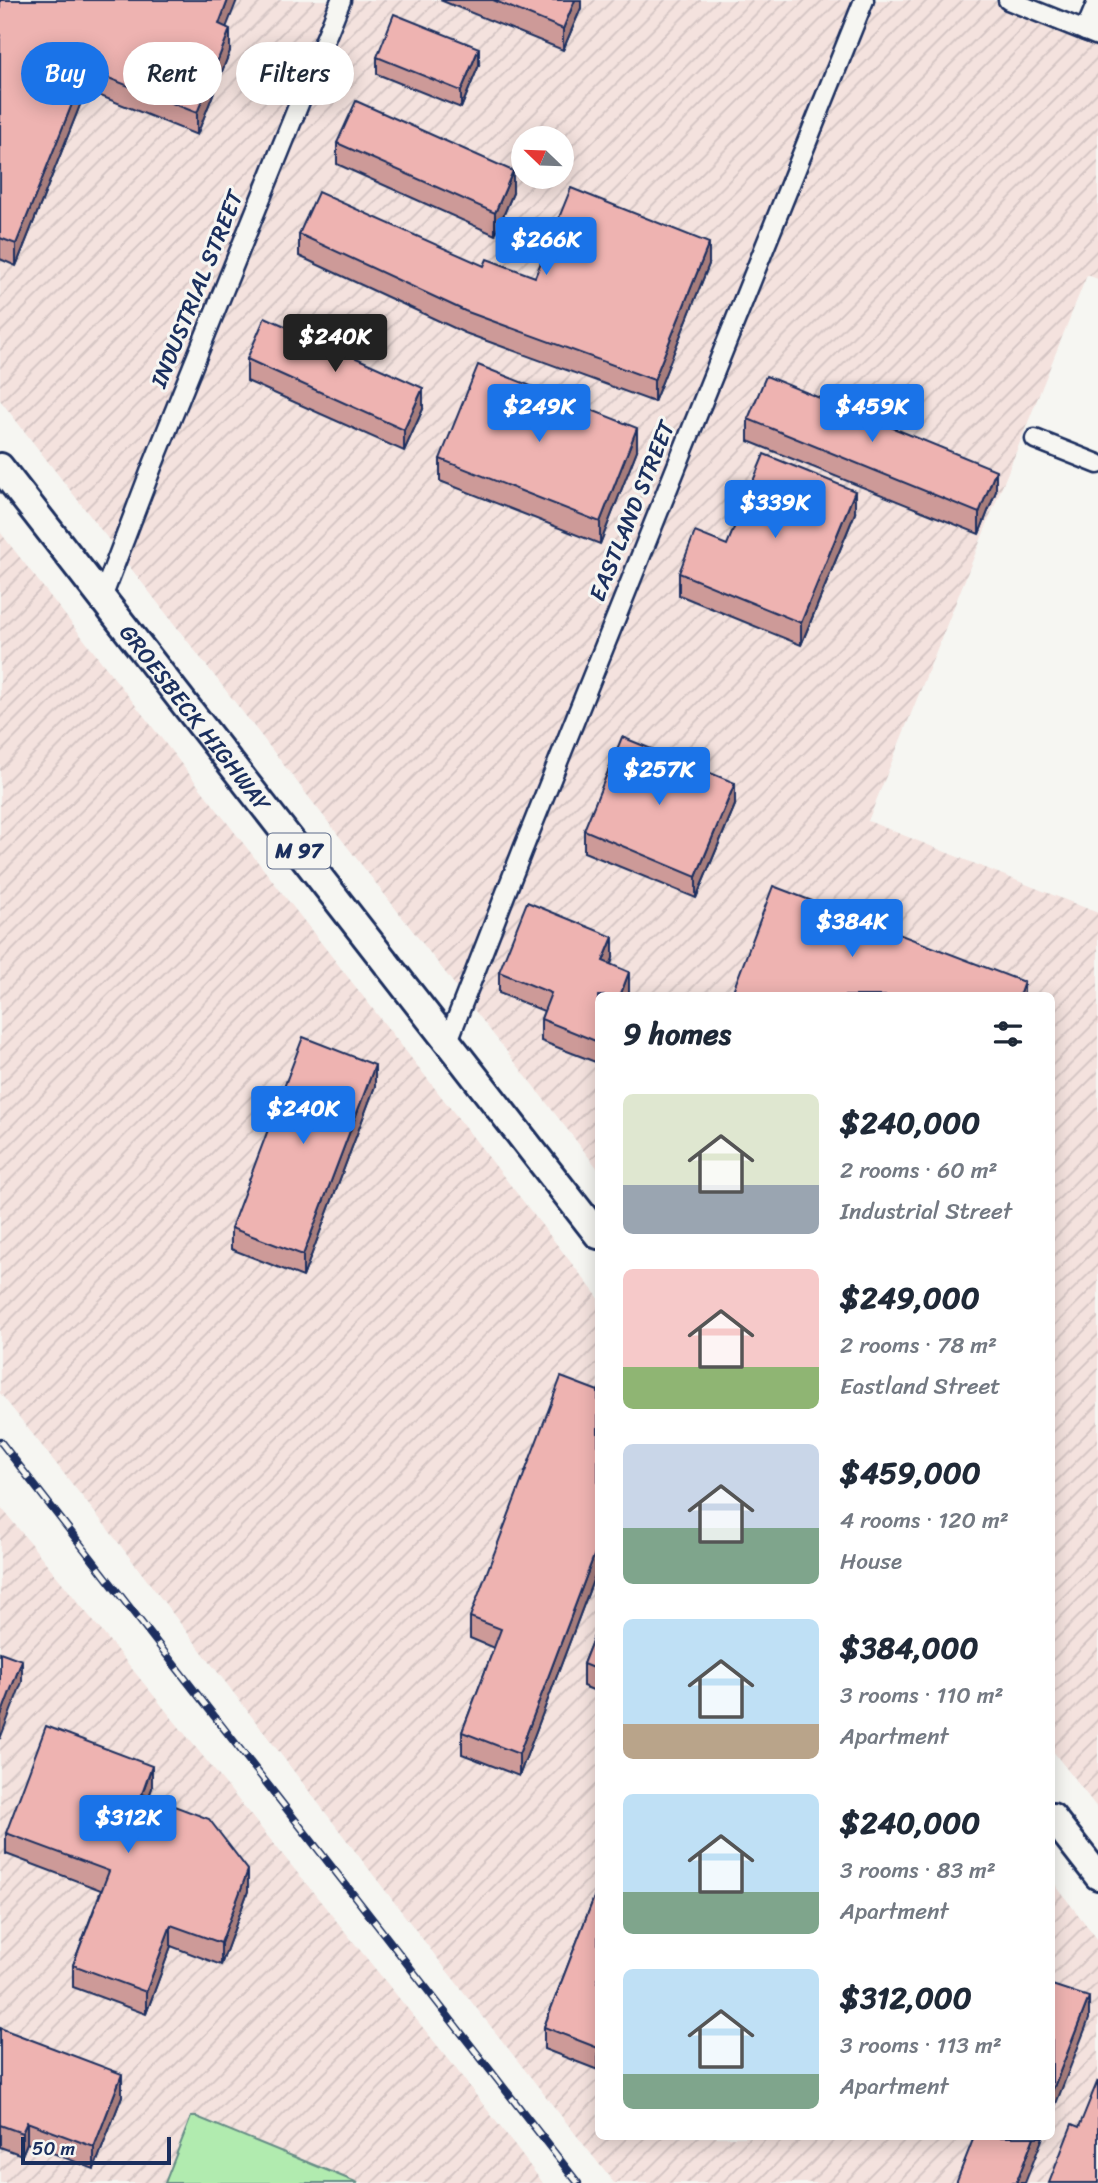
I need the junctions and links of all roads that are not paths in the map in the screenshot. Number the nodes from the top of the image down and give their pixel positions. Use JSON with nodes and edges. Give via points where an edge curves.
{"nodes":[{"id":1,"x":341,"y":0,"type":"edge"},
{"id":2,"x":864,"y":0,"type":"edge"},
{"id":3,"x":1008,"y":0,"type":"edge"},
{"id":4,"x":1098,"y":0,"type":"edge"},
{"id":5,"x":1092,"y":33,"type":"edge"},
{"id":6,"x":1035,"y":439,"type":"dead end"},
{"id":7,"x":1098,"y":464,"type":"edge"},
{"id":8,"x":0,"y":467,"type":"edge"},
{"id":9,"x":102,"y":598,"type":"junction"},
{"id":10,"x":447,"y":1041,"type":"junction"},
{"id":11,"x":595,"y":1231,"type":"edge"},
{"id":12,"x":1055,"y":1820,"type":"edge"},
{"id":13,"x":1098,"y":1876,"type":"edge"}],
"edges":[{"from":1,"to":9,"type":"street","name":"INDUSTRIAL STREET"},
{"from":2,"to":10,"type":"street","name":"EASTLAND STREET"},
{"from":3,"to":5,"type":"street"},
{"from":4,"to":5,"type":"street"},
{"from":6,"to":7,"type":"street"},
{"from":8,"to":9,"type":"main road","name":"GROESBECK HIGHWAY","number":"M 97"},
{"from":9,"to":10,"type":"main road","name":"GROESBECK HIGHWAY","number":"M 97"},
{"from":10,"to":11,"type":"main road","name":"GROESBECK HIGHWAY","number":"M 97"},
{"from":12,"to":13,"type":"main road"}]}
